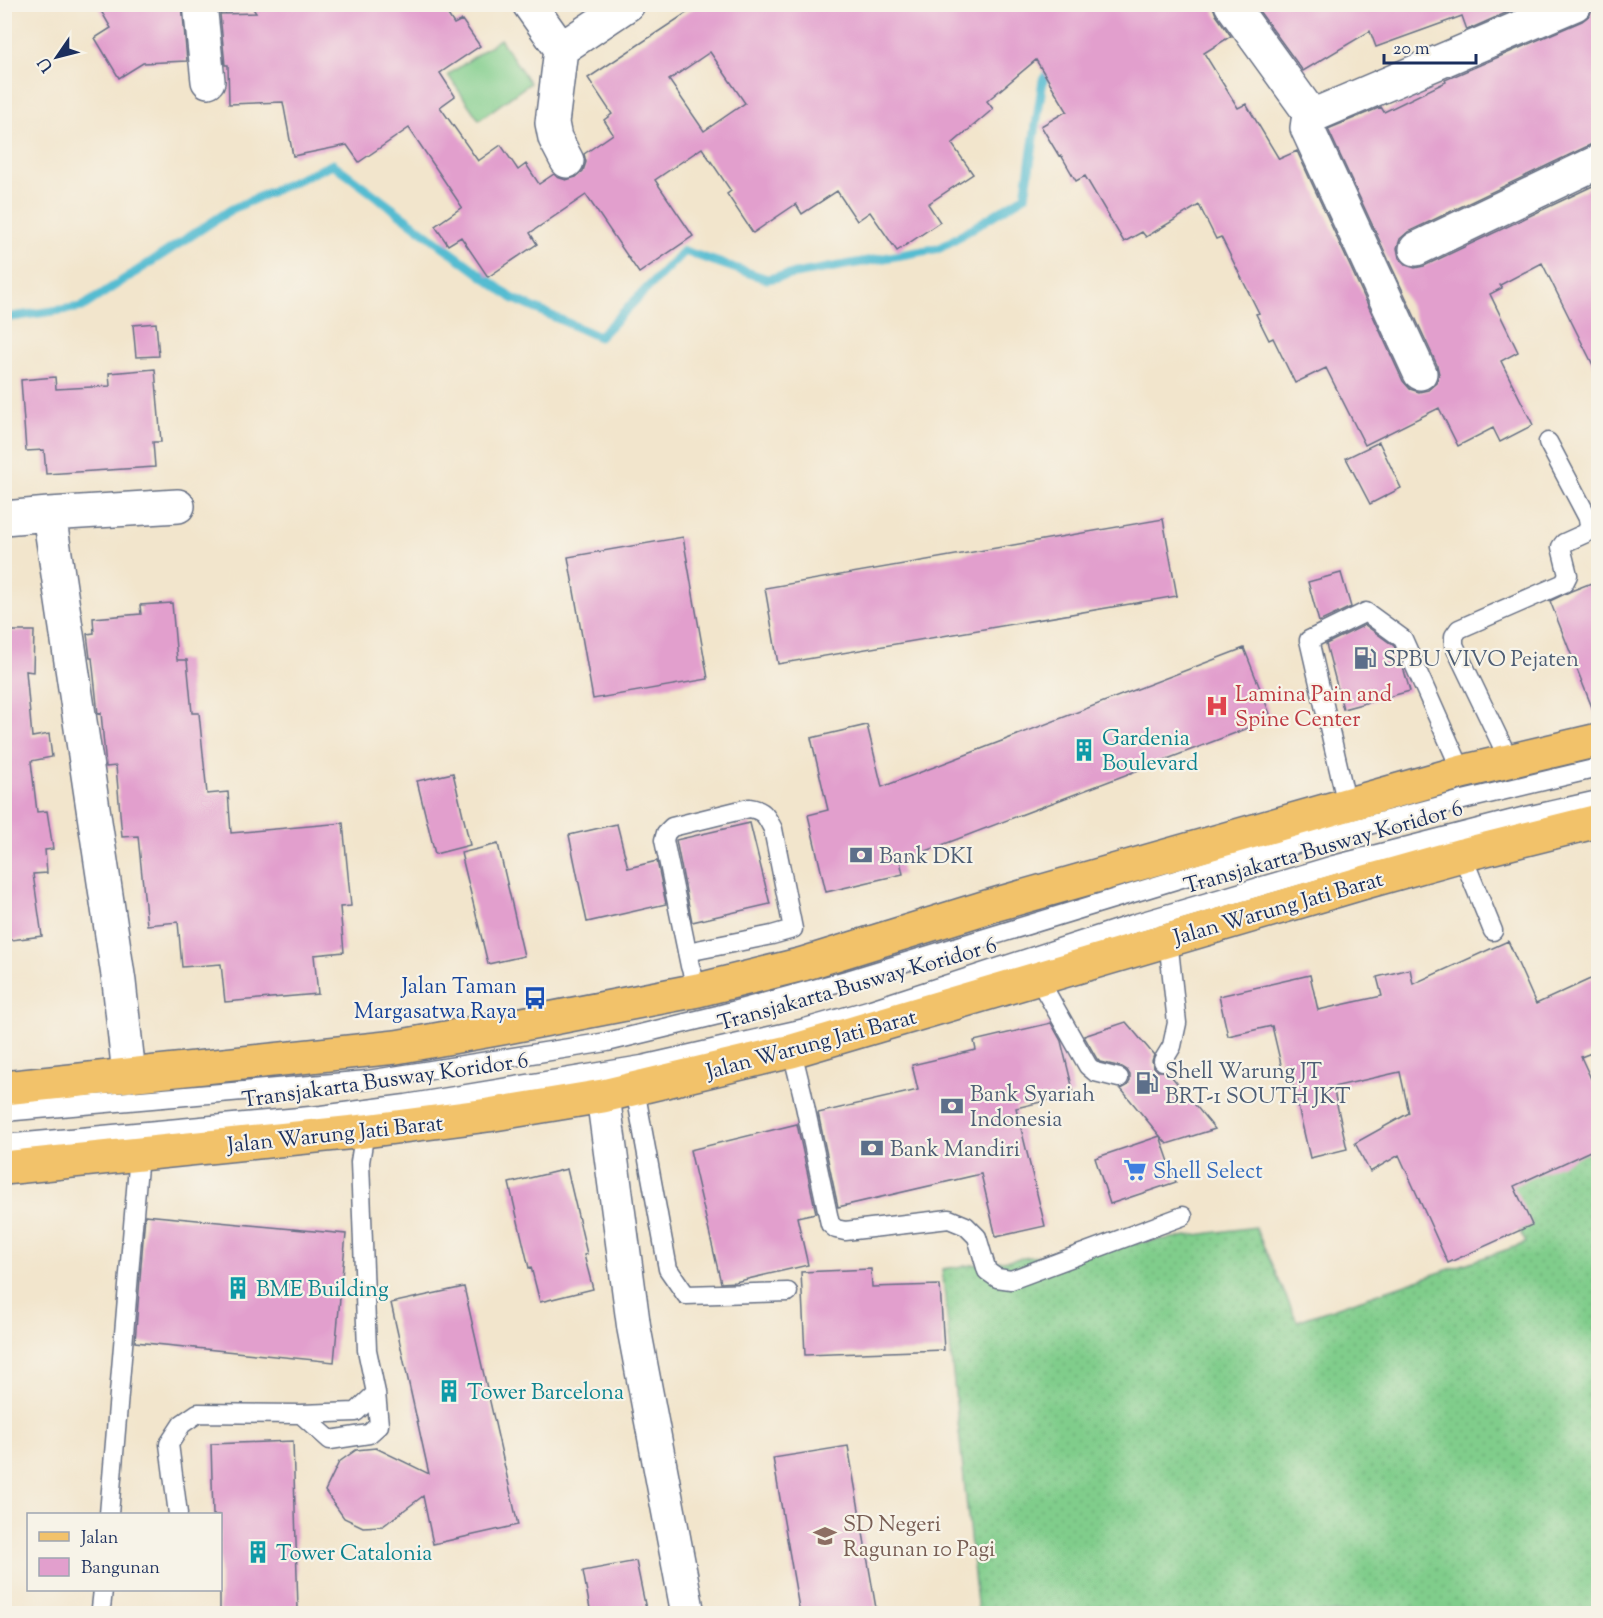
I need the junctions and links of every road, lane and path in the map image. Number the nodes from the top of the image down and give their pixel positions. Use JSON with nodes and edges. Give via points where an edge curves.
{"nodes":[{"id":1,"x":200,"y":4,"type":"edge"},
{"id":2,"x":529,"y":4,"type":"edge"},
{"id":3,"x":628,"y":4,"type":"edge"},
{"id":4,"x":1231,"y":4,"type":"edge"},
{"id":5,"x":1575,"y":4,"type":"edge"},
{"id":6,"x":561,"y":49,"type":"junction"},
{"id":7,"x":208,"y":81,"type":"dead end"},
{"id":8,"x":1310,"y":122,"type":"junction"},
{"id":9,"x":567,"y":161,"type":"dead end"},
{"id":10,"x":1599,"y":162,"type":"edge"},
{"id":11,"x":1416,"y":249,"type":"dead end"},
{"id":12,"x":1420,"y":373,"type":"dead end"},
{"id":13,"x":1548,"y":441,"type":"dead end"},
{"id":14,"x":178,"y":506,"type":"dead end"},
{"id":15,"x":49,"y":514,"type":"junction"},
{"id":16,"x":4,"y":518,"type":"edge"},
{"id":17,"x":1599,"y":740,"type":"edge"},
{"id":18,"x":1509,"y":760,"type":"junction"},
{"id":19,"x":1599,"y":768,"type":"edge"},
{"id":20,"x":1461,"y":772,"type":"junction"},
{"id":21,"x":1599,"y":800,"type":"edge"},
{"id":22,"x":1347,"y":805,"type":"junction"},
{"id":23,"x":1599,"y":821,"type":"edge"},
{"id":24,"x":1462,"y":855,"type":"junction"},
{"id":25,"x":793,"y":929,"type":"junction"},
{"id":26,"x":1493,"y":931,"type":"dead end"},
{"id":27,"x":1168,"y":939,"type":"junction"},
{"id":28,"x":687,"y":952,"type":"junction"},
{"id":29,"x":803,"y":964,"type":"junction"},
{"id":30,"x":1038,"y":978,"type":"junction"},
{"id":31,"x":698,"y":990,"type":"junction"},
{"id":32,"x":792,"y":1051,"type":"junction"},
{"id":33,"x":1163,"y":1061,"type":"dead end"},
{"id":34,"x":129,"y":1075,"type":"junction"},
{"id":35,"x":1119,"y":1078,"type":"dead end"},
{"id":36,"x":4,"y":1088,"type":"edge"},
{"id":37,"x":635,"y":1089,"type":"junction"},
{"id":38,"x":603,"y":1096,"type":"junction"},
{"id":39,"x":4,"y":1112,"type":"edge"},
{"id":40,"x":365,"y":1131,"type":"junction"},
{"id":41,"x":4,"y":1144,"type":"edge"},
{"id":42,"x":139,"y":1154,"type":"junction"},
{"id":43,"x":4,"y":1168,"type":"edge"},
{"id":44,"x":1183,"y":1216,"type":"dead end"},
{"id":45,"x":788,"y":1292,"type":"dead end"},
{"id":46,"x":376,"y":1393,"type":"junction"},
{"id":47,"x":301,"y":1414,"type":"junction"},
{"id":48,"x":109,"y":1513,"type":"edge"},
{"id":49,"x":178,"y":1513,"type":"edge"},
{"id":50,"x":103,"y":1591,"type":"edge"},
{"id":51,"x":101,"y":1608,"type":"dead end"},
{"id":52,"x":688,"y":1614,"type":"edge"}],
"edges":[{"from":1,"to":7,"type":"street"},
{"from":2,"to":6,"type":"street"},
{"from":3,"to":6,"type":"street"},
{"from":4,"to":8,"type":"street"},
{"from":5,"to":8,"type":"street"},
{"from":6,"to":9,"type":"street","via":[[552,123]]},
{"from":8,"to":12,"type":"street"},
{"from":10,"to":11,"type":"street"},
{"from":13,"to":18,"type":"lane","via":[[1588,518],[1586,533],[1561,547],[1568,575],[1564,583],[1459,629],[1454,636],[1454,645]]},
{"from":14,"to":15,"type":"street"},
{"from":15,"to":16,"type":"street"},
{"from":15,"to":34,"type":"street","via":[[119,982]]},
{"from":17,"to":18,"type":"main road"},
{"from":18,"to":20,"type":"main road"},
{"from":19,"to":39,"type":"lane","name":"Transjakarta Busway Koridor 6","via":[[1274,850],[847,980],[607,1042],[368,1080]]},
{"from":20,"to":22,"type":"main road"},
{"from":20,"to":22,"type":"lane","via":[[1403,639],[1366,612],[1309,640]]},
{"from":21,"to":41,"type":"lane","name":"Transjakarta Busway Koridor 6","via":[[1334,865],[1133,924],[868,1010],[664,1060],[321,1115]]},
{"from":22,"to":29,"type":"main road","via":[[990,906]]},
{"from":23,"to":24,"type":"main road","name":"Jalan Warung Jati Barat"},
{"from":24,"to":26,"type":"lane"},
{"from":24,"to":27,"type":"main road","name":"Jalan Warung Jati Barat"},
{"from":25,"to":28,"type":"lane"},
{"from":25,"to":28,"type":"lane","via":[[773,829],[759,809],[749,808],[672,827],[666,833],[664,840]]},
{"from":25,"to":29,"type":"lane"},
{"from":27,"to":30,"type":"main road","name":"Jalan Warung Jati Barat"},
{"from":27,"to":33,"type":"lane","via":[[1177,1023],[1172,1046]]},
{"from":28,"to":31,"type":"lane"},
{"from":29,"to":31,"type":"main road"},
{"from":30,"to":32,"type":"main road","name":"Jalan Warung Jati Barat"},
{"from":30,"to":35,"type":"lane","via":[[1088,1066]]},
{"from":31,"to":34,"type":"main road","via":[[396,1047]]},
{"from":32,"to":37,"type":"main road","name":"Jalan Warung Jati Barat"},
{"from":32,"to":44,"type":"lane","via":[[830,1224],[836,1229],[949,1219],[966,1226],[977,1237],[987,1270],[997,1278],[1011,1280]]},
{"from":34,"to":36,"type":"main road"},
{"from":37,"to":38,"type":"main road","name":"Jalan Warung Jati Barat"},
{"from":37,"to":45,"type":"lane","via":[[669,1269],[686,1295]]},
{"from":38,"to":40,"type":"main road","name":"Jalan Warung Jati Barat"},
{"from":38,"to":52,"type":"street","via":[[634,1329]]},
{"from":40,"to":42,"type":"main road","name":"Jalan Warung Jati Barat"},
{"from":40,"to":46,"type":"lane","via":[[360,1162],[367,1350]]},
{"from":42,"to":43,"type":"main road","name":"Jalan Warung Jati Barat"},
{"from":42,"to":48,"type":"lane"},
{"from":46,"to":47,"type":"lane","via":[[356,1412]]},
{"from":46,"to":47,"type":"lane","via":[[379,1425],[369,1434],[330,1440]]},
{"from":47,"to":49,"type":"lane","via":[[198,1413],[182,1424],[168,1444]]},
{"from":50,"to":51,"type":"lane"}]}
